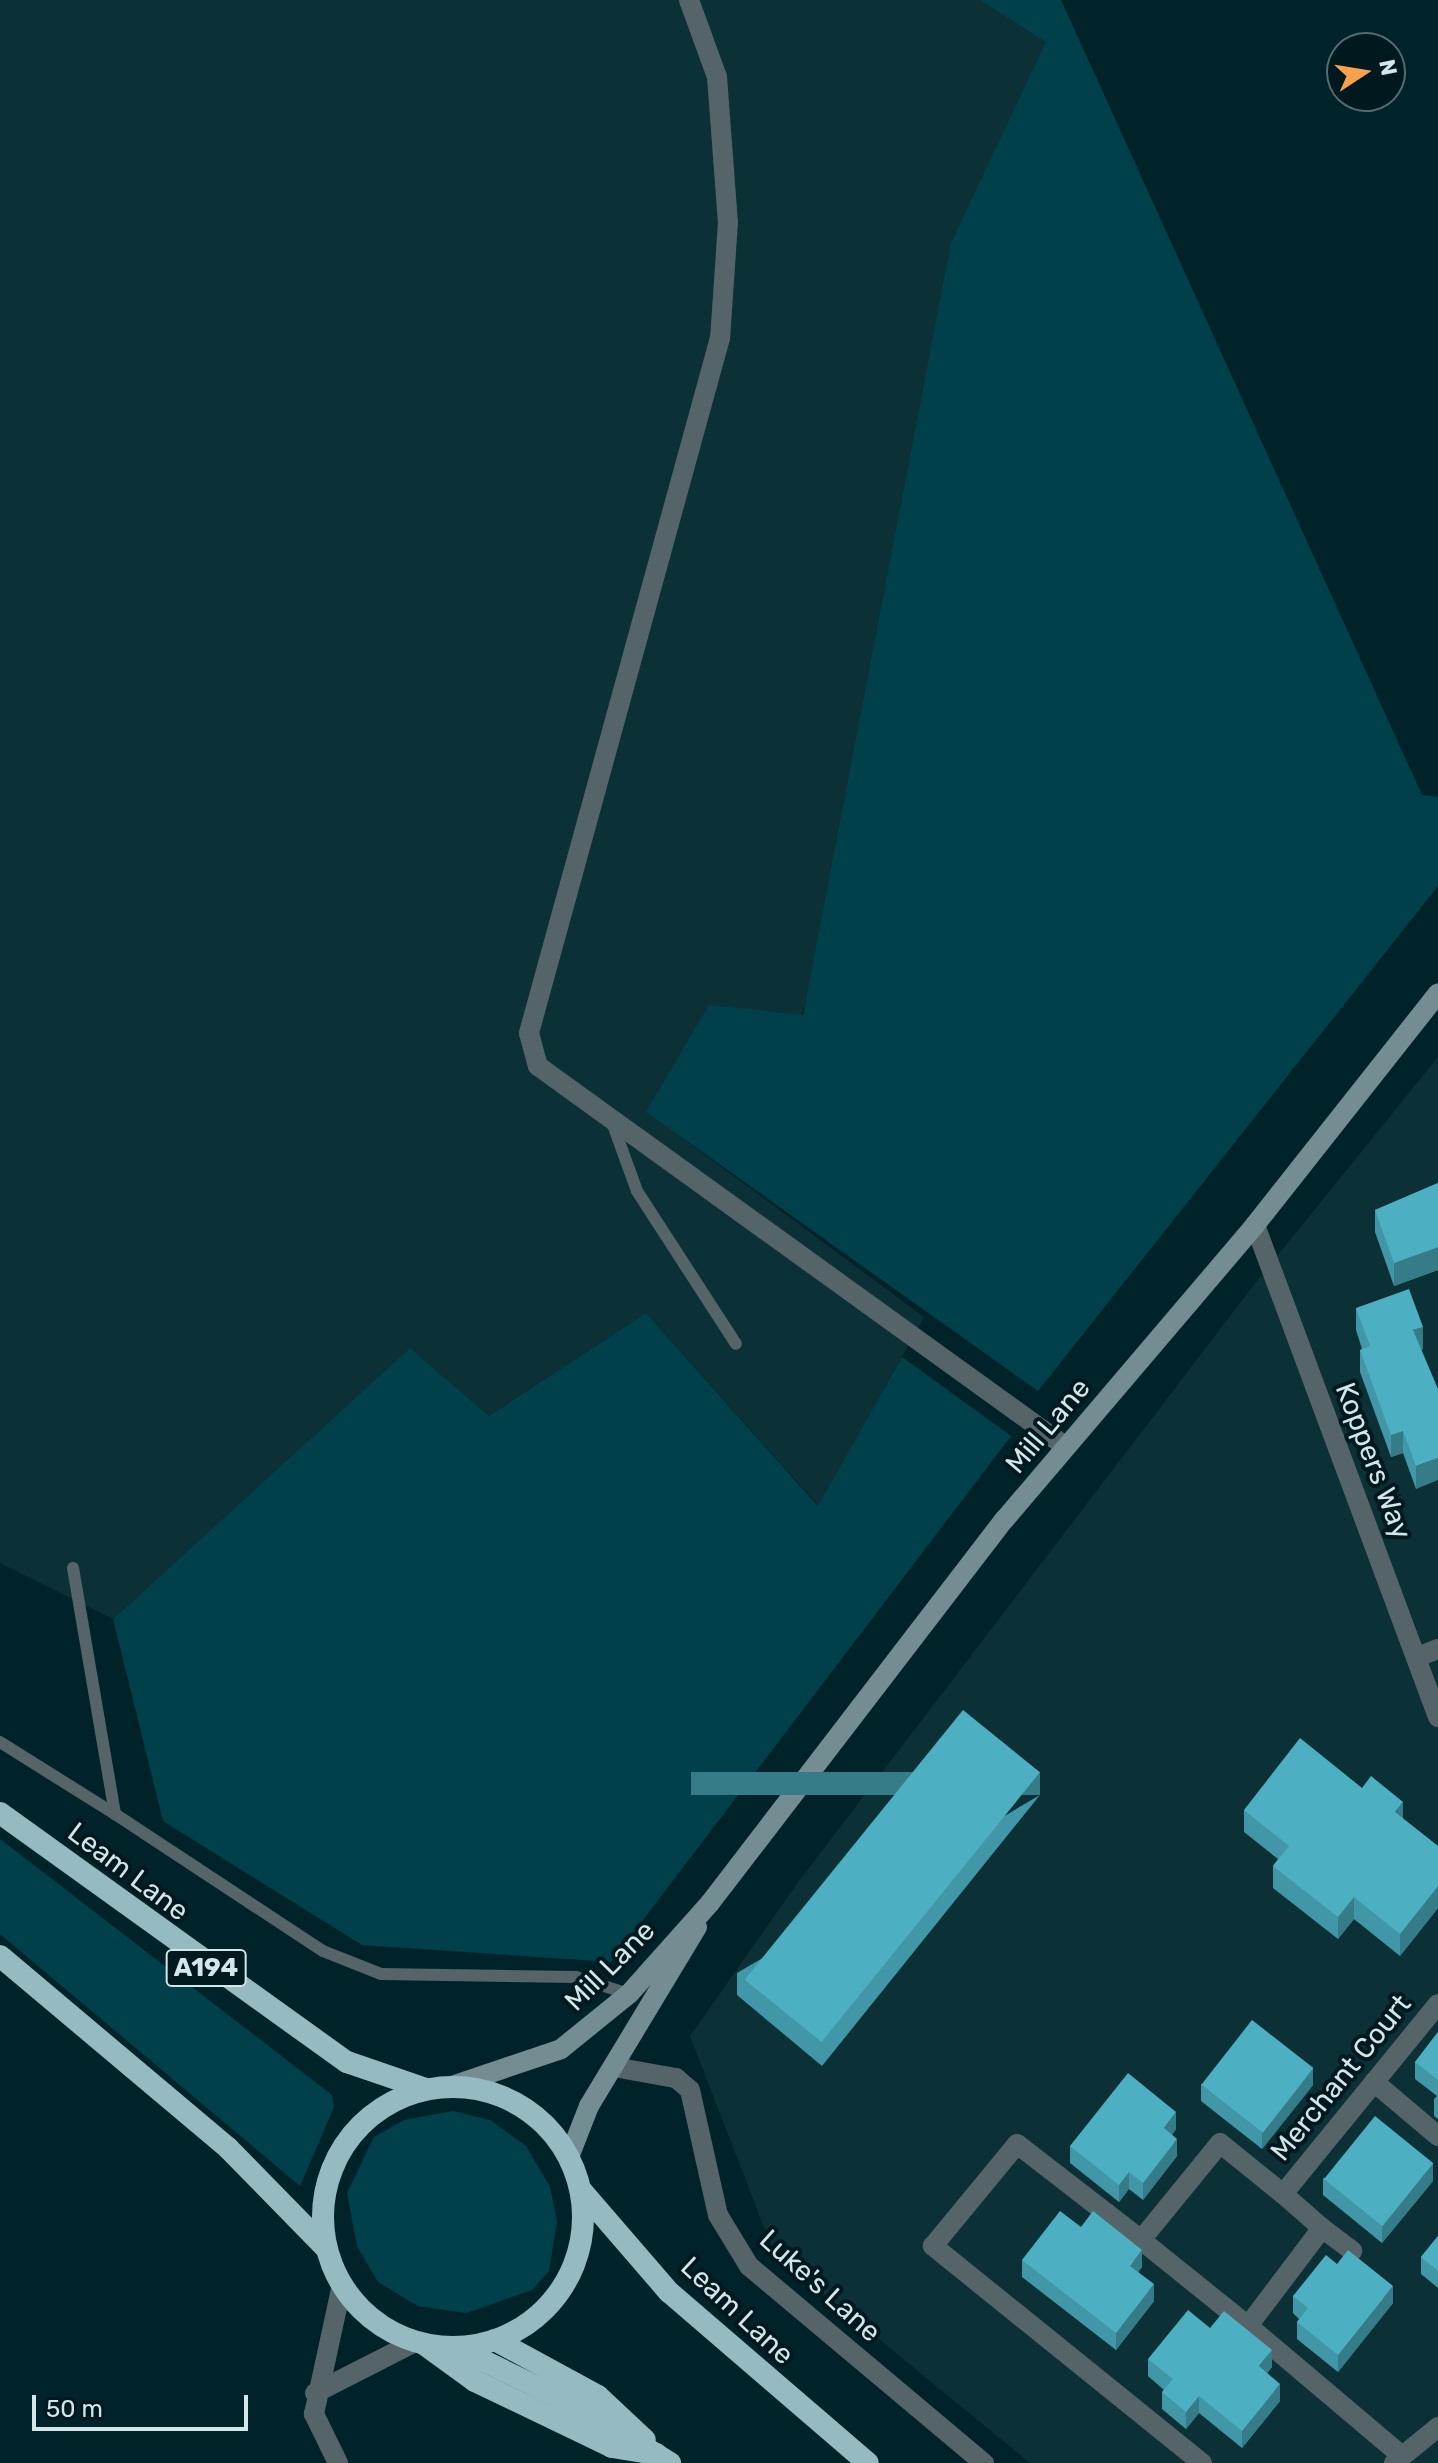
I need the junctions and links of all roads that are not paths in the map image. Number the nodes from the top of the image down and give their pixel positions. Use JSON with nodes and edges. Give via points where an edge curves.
{"nodes":[{"id":1,"x":689,"y":0,"type":"edge"},
{"id":2,"x":1438,"y":993,"type":"edge"},
{"id":3,"x":611,"y":1119,"type":"junction"},
{"id":4,"x":1255,"y":1225,"type":"junction"},
{"id":5,"x":736,"y":1344,"type":"dead end"},
{"id":6,"x":1066,"y":1447,"type":"junction"},
{"id":7,"x":73,"y":1568,"type":"dead end"},
{"id":8,"x":1438,"y":1649,"type":"edge"},
{"id":9,"x":1417,"y":1657,"type":"junction"},
{"id":10,"x":1438,"y":1717,"type":"edge"},
{"id":11,"x":0,"y":1742,"type":"edge"},
{"id":12,"x":0,"y":1813,"type":"edge"},
{"id":13,"x":115,"y":1814,"type":"junction"},
{"id":14,"x":710,"y":1903,"type":"junction"},
{"id":15,"x":0,"y":1956,"type":"edge"},
{"id":16,"x":629,"y":1994,"type":"junction"},
{"id":17,"x":1438,"y":2004,"type":"edge"},
{"id":18,"x":614,"y":2067,"type":"junction"},
{"id":19,"x":1374,"y":2082,"type":"junction"},
{"id":20,"x":439,"y":2088,"type":"junction"},
{"id":21,"x":1438,"y":2136,"type":"edge"},
{"id":22,"x":569,"y":2157,"type":"junction"},
{"id":23,"x":580,"y":2189,"type":"junction"},
{"id":24,"x":1283,"y":2194,"type":"junction"},
{"id":25,"x":1322,"y":2228,"type":"junction"},
{"id":26,"x":1141,"y":2240,"type":"junction"},
{"id":27,"x":328,"y":2250,"type":"junction"},
{"id":28,"x":1352,"y":2251,"type":"edge"},
{"id":29,"x":342,"y":2284,"type":"junction"},
{"id":30,"x":1248,"y":2326,"type":"junction"},
{"id":31,"x":495,"y":2340,"type":"junction"},
{"id":32,"x":419,"y":2343,"type":"junction"},
{"id":33,"x":457,"y":2348,"type":"junction"},
{"id":34,"x":315,"y":2393,"type":"junction"},
{"id":35,"x":1438,"y":2427,"type":"edge"},
{"id":36,"x":663,"y":2458,"type":"edge"},
{"id":37,"x":1398,"y":2460,"type":"edge"},
{"id":38,"x":338,"y":2463,"type":"edge"},
{"id":39,"x":868,"y":2463,"type":"edge"},
{"id":40,"x":984,"y":2463,"type":"edge"},
{"id":41,"x":1202,"y":2463,"type":"edge"}],
"edges":[{"from":1,"to":3,"type":"street","via":[[717,77],[728,222],[720,338],[529,1033],[538,1066]]},
{"from":2,"to":4,"type":"main road","name":"Mill Lane"},
{"from":3,"to":5,"type":"lane","via":[[637,1191]]},
{"from":3,"to":6,"type":"street"},
{"from":4,"to":6,"type":"main road","name":"Mill Lane"},
{"from":4,"to":9,"type":"street","name":"Koppers Way"},
{"from":6,"to":14,"type":"main road","name":"Mill Lane"},
{"from":7,"to":13,"type":"lane"},
{"from":8,"to":9,"type":"street"},
{"from":9,"to":10,"type":"street","name":"Koppers Way"},
{"from":11,"to":13,"type":"lane"},
{"from":12,"to":20,"type":"highway","name":"Leam Lane","number":"A194","via":[[347,2062]]},
{"from":13,"to":16,"type":"lane","via":[[323,1951],[381,1974],[576,1977]]},
{"from":14,"to":16,"type":"main road","name":"Mill Lane"},
{"from":14,"to":18,"type":"main road","name":"Mill Lane"},
{"from":15,"to":27,"type":"highway","name":"Leam Lane","via":[[228,2148]]},
{"from":16,"to":20,"type":"main road","name":"Mill Lane","via":[[561,2049]]},
{"from":17,"to":19,"type":"street","name":"Merchant Court"},
{"from":18,"to":22,"type":"main road","name":"Mill Lane"},
{"from":18,"to":40,"type":"street","name":"Luke's Lane","via":[[676,2078],[690,2090],[718,2215],[749,2266]]},
{"from":19,"to":21,"type":"street"},
{"from":19,"to":24,"type":"street","name":"Merchant Court"},
{"from":20,"to":22,"type":"highway","name":"Leam Lane","via":[[505,2098],[552,2132]]},
{"from":20,"to":27,"type":"highway","name":"Leam Lane","via":[[387,2105],[340,2150],[323,2199]]},
{"from":22,"to":23,"type":"highway","name":"Leam Lane"},
{"from":23,"to":31,"type":"highway","name":"Leam Lane","via":[[584,2221],[567,2281],[547,2307]]},
{"from":23,"to":39,"type":"highway","name":"Leam Lane","via":[[669,2292]]},
{"from":24,"to":25,"type":"street","name":"Merchant Court"},
{"from":24,"to":26,"type":"street","via":[[1220,2143]]},
{"from":25,"to":28,"type":"street","name":"Merchant Court"},
{"from":25,"to":30,"type":"street"},
{"from":26,"to":30,"type":"street"},
{"from":26,"to":41,"type":"street","via":[[1017,2144],[933,2246]]},
{"from":27,"to":29,"type":"highway","name":"Leam Lane"},
{"from":29,"to":32,"type":"highway","name":"Leam Lane","via":[[373,2320]]},
{"from":29,"to":34,"type":"street"},
{"from":30,"to":37,"type":"street"},
{"from":31,"to":33,"type":"highway","name":"Leam Lane"},
{"from":31,"to":36,"type":"highway","via":[[598,2396]]},
{"from":32,"to":33,"type":"highway","name":"Leam Lane"},
{"from":32,"to":34,"type":"street"},
{"from":32,"to":36,"type":"highway","name":"Leam Lane","via":[[475,2381],[612,2447]]},
{"from":33,"to":36,"type":"highway","name":"Leam Lane"},
{"from":34,"to":38,"type":"street","via":[[322,2439]]},
{"from":35,"to":37,"type":"street"}]}
